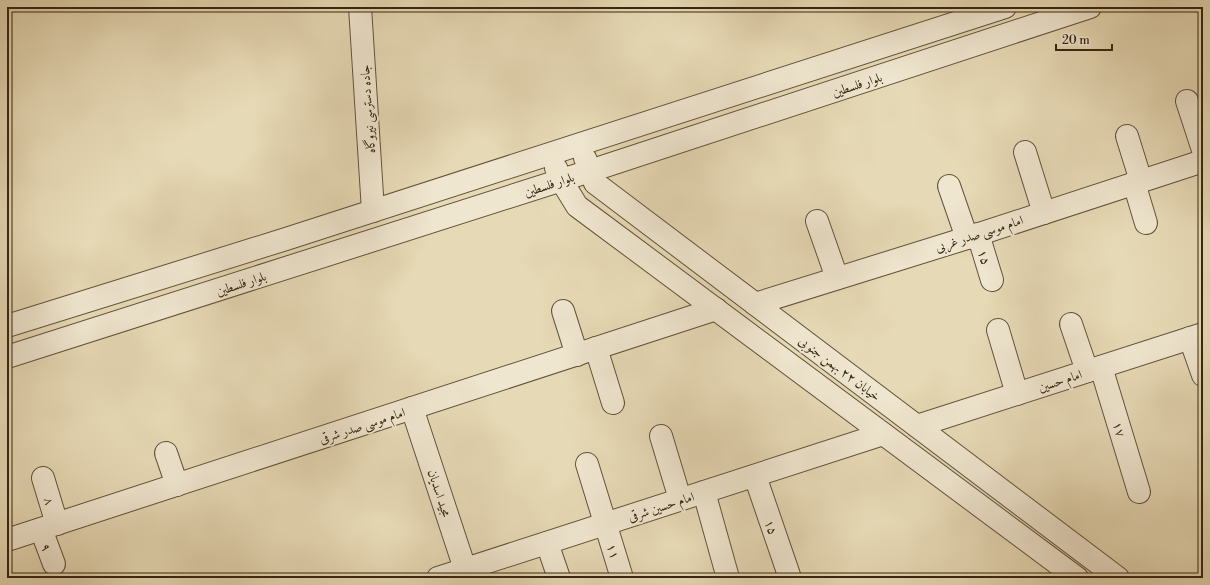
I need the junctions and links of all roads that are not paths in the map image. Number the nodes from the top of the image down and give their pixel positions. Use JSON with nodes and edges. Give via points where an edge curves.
{"nodes":[{"id":1,"x":360,"y":7,"type":"edge"},
{"id":2,"x":1005,"y":7,"type":"edge"},
{"id":3,"x":1090,"y":7,"type":"edge"},
{"id":4,"x":1186,"y":101,"type":"dead end"},
{"id":5,"x":1127,"y":136,"type":"dead end"},
{"id":6,"x":580,"y":144,"type":"junction"},
{"id":7,"x":1203,"y":150,"type":"edge"},
{"id":8,"x":1025,"y":152,"type":"dead end"},
{"id":9,"x":551,"y":154,"type":"junction"},
{"id":10,"x":1203,"y":161,"type":"edge"},
{"id":11,"x":590,"y":171,"type":"junction"},
{"id":12,"x":561,"y":180,"type":"junction"},
{"id":13,"x":1137,"y":182,"type":"junction"},
{"id":14,"x":949,"y":186,"type":"dead end"},
{"id":15,"x":373,"y":211,"type":"junction"},
{"id":16,"x":1044,"y":213,"type":"junction"},
{"id":17,"x":817,"y":221,"type":"dead end"},
{"id":18,"x":1146,"y":223,"type":"dead end"},
{"id":19,"x":972,"y":236,"type":"junction"},
{"id":20,"x":838,"y":278,"type":"junction"},
{"id":21,"x":992,"y":280,"type":"dead end"},
{"id":22,"x":755,"y":304,"type":"junction"},
{"id":23,"x":716,"y":309,"type":"junction"},
{"id":24,"x":563,"y":311,"type":"dead end"},
{"id":25,"x":1071,"y":324,"type":"dead end"},
{"id":26,"x":7,"y":326,"type":"edge"},
{"id":27,"x":998,"y":330,"type":"dead end"},
{"id":28,"x":1197,"y":336,"type":"edge"},
{"id":29,"x":586,"y":352,"type":"junction"},
{"id":30,"x":7,"y":357,"type":"edge"},
{"id":31,"x":1094,"y":369,"type":"junction"},
{"id":32,"x":1203,"y":375,"type":"edge"},
{"id":33,"x":1017,"y":394,"type":"junction"},
{"id":34,"x":613,"y":403,"type":"dead end"},
{"id":35,"x":412,"y":408,"type":"junction"},
{"id":36,"x":917,"y":426,"type":"junction"},
{"id":37,"x":883,"y":434,"type":"junction"},
{"id":38,"x":661,"y":436,"type":"dead end"},
{"id":39,"x":173,"y":451,"type":"dead end"},
{"id":40,"x":587,"y":464,"type":"dead end"},
{"id":41,"x":755,"y":476,"type":"junction"},
{"id":42,"x":43,"y":478,"type":"dead end"},
{"id":43,"x":184,"y":483,"type":"junction"},
{"id":44,"x":704,"y":492,"type":"junction"},
{"id":45,"x":1139,"y":492,"type":"dead end"},
{"id":46,"x":680,"y":500,"type":"junction"},
{"id":47,"x":605,"y":524,"type":"junction"},
{"id":48,"x":49,"y":527,"type":"junction"},
{"id":49,"x":7,"y":540,"type":"edge"},
{"id":50,"x":547,"y":543,"type":"junction"},
{"id":51,"x":54,"y":564,"type":"dead end"},
{"id":52,"x":466,"y":574,"type":"edge"},
{"id":53,"x":438,"y":578,"type":"edge"},
{"id":54,"x":559,"y":578,"type":"edge"},
{"id":55,"x":622,"y":578,"type":"edge"},
{"id":56,"x":728,"y":578,"type":"edge"},
{"id":57,"x":790,"y":578,"type":"edge"},
{"id":58,"x":1077,"y":578,"type":"edge"},
{"id":59,"x":1118,"y":578,"type":"edge"}],
"edges":[{"from":1,"to":15,"type":"street","name":"جاده دسترسی نیروگاه"},
{"from":2,"to":6,"type":"street"},
{"from":3,"to":11,"type":"street","name":"بلوار فلسطین"},
{"from":4,"to":7,"type":"street"},
{"from":5,"to":13,"type":"street"},
{"from":6,"to":9,"type":"street"},
{"from":6,"to":11,"type":"street","name":"خیابان ۲۲ بهمن جنوبی"},
{"from":8,"to":16,"type":"street"},
{"from":9,"to":12,"type":"street","name":"خیابان ۲۲ بهمن جنوبی"},
{"from":9,"to":15,"type":"street"},
{"from":10,"to":13,"type":"street","name":"امام موسی صدر غربی"},
{"from":11,"to":12,"type":"street","name":"بلوار فلسطین"},
{"from":11,"to":22,"type":"street","name":"خیابان ۲۲ بهمن جنوبی","via":[[595,183]]},
{"from":12,"to":23,"type":"street","name":"خیابان ۲۲ بهمن جنوبی","via":[[577,206]]},
{"from":12,"to":30,"type":"street","name":"بلوار فلسطین"},
{"from":13,"to":16,"type":"street","name":"امام موسی صدر غربی"},
{"from":13,"to":18,"type":"street"},
{"from":14,"to":19,"type":"street","name":"۱۵"},
{"from":15,"to":26,"type":"street"},
{"from":16,"to":19,"type":"street","name":"امام موسی صدر غربی"},
{"from":17,"to":20,"type":"street"},
{"from":19,"to":20,"type":"street","name":"امام موسی صدر غربی"},
{"from":19,"to":21,"type":"street","name":"۱۵"},
{"from":20,"to":22,"type":"street","name":"امام موسی صدر غربی"},
{"from":22,"to":36,"type":"street","name":"خیابان ۲۲ بهمن جنوبی"},
{"from":23,"to":29,"type":"street","name":"امام موسی صدر شرقی"},
{"from":23,"to":37,"type":"street","name":"خیابان ۲۲ بهمن جنوبی"},
{"from":24,"to":29,"type":"street"},
{"from":25,"to":31,"type":"street","name":"۱۷"},
{"from":27,"to":33,"type":"street"},
{"from":28,"to":31,"type":"street","name":"امام حسین"},
{"from":28,"to":32,"type":"street"},
{"from":29,"to":34,"type":"street"},
{"from":29,"to":35,"type":"street","name":"امام موسی صدر شرقی"},
{"from":31,"to":33,"type":"street","name":"امام حسین"},
{"from":31,"to":45,"type":"street","name":"۱۷"},
{"from":33,"to":36,"type":"street","name":"امام حسین"},
{"from":35,"to":43,"type":"street","name":"امام موسی صدر شرقی"},
{"from":35,"to":52,"type":"street","name":"مجید اسدیان"},
{"from":36,"to":59,"type":"street","name":"خیابان ۲۲ بهمن جنوبی"},
{"from":37,"to":41,"type":"street","name":"امام حسین شرقی"},
{"from":37,"to":58,"type":"street","name":"خیابان ۲۲ بهمن جنوبی"},
{"from":38,"to":46,"type":"street"},
{"from":39,"to":43,"type":"street"},
{"from":40,"to":47,"type":"street","name":"۱۱"},
{"from":41,"to":44,"type":"street","name":"امام حسین شرقی"},
{"from":41,"to":57,"type":"street","name":"۱۵"},
{"from":42,"to":48,"type":"street","name":"۸"},
{"from":43,"to":48,"type":"street","name":"امام موسی صدر شرقی"},
{"from":44,"to":46,"type":"street","name":"امام حسین شرقی"},
{"from":44,"to":56,"type":"street"},
{"from":46,"to":47,"type":"street","name":"امام حسین شرقی"},
{"from":47,"to":50,"type":"street","name":"امام حسین شرقی"},
{"from":47,"to":55,"type":"street","name":"۱۱"},
{"from":48,"to":49,"type":"street","name":"امام موسی صدر شرقی"},
{"from":48,"to":51,"type":"street","name":"۹"},
{"from":50,"to":52,"type":"street","name":"امام حسین شرقی"},
{"from":50,"to":54,"type":"street"},
{"from":52,"to":53,"type":"street","name":"امام حسین شرقی"}]}
